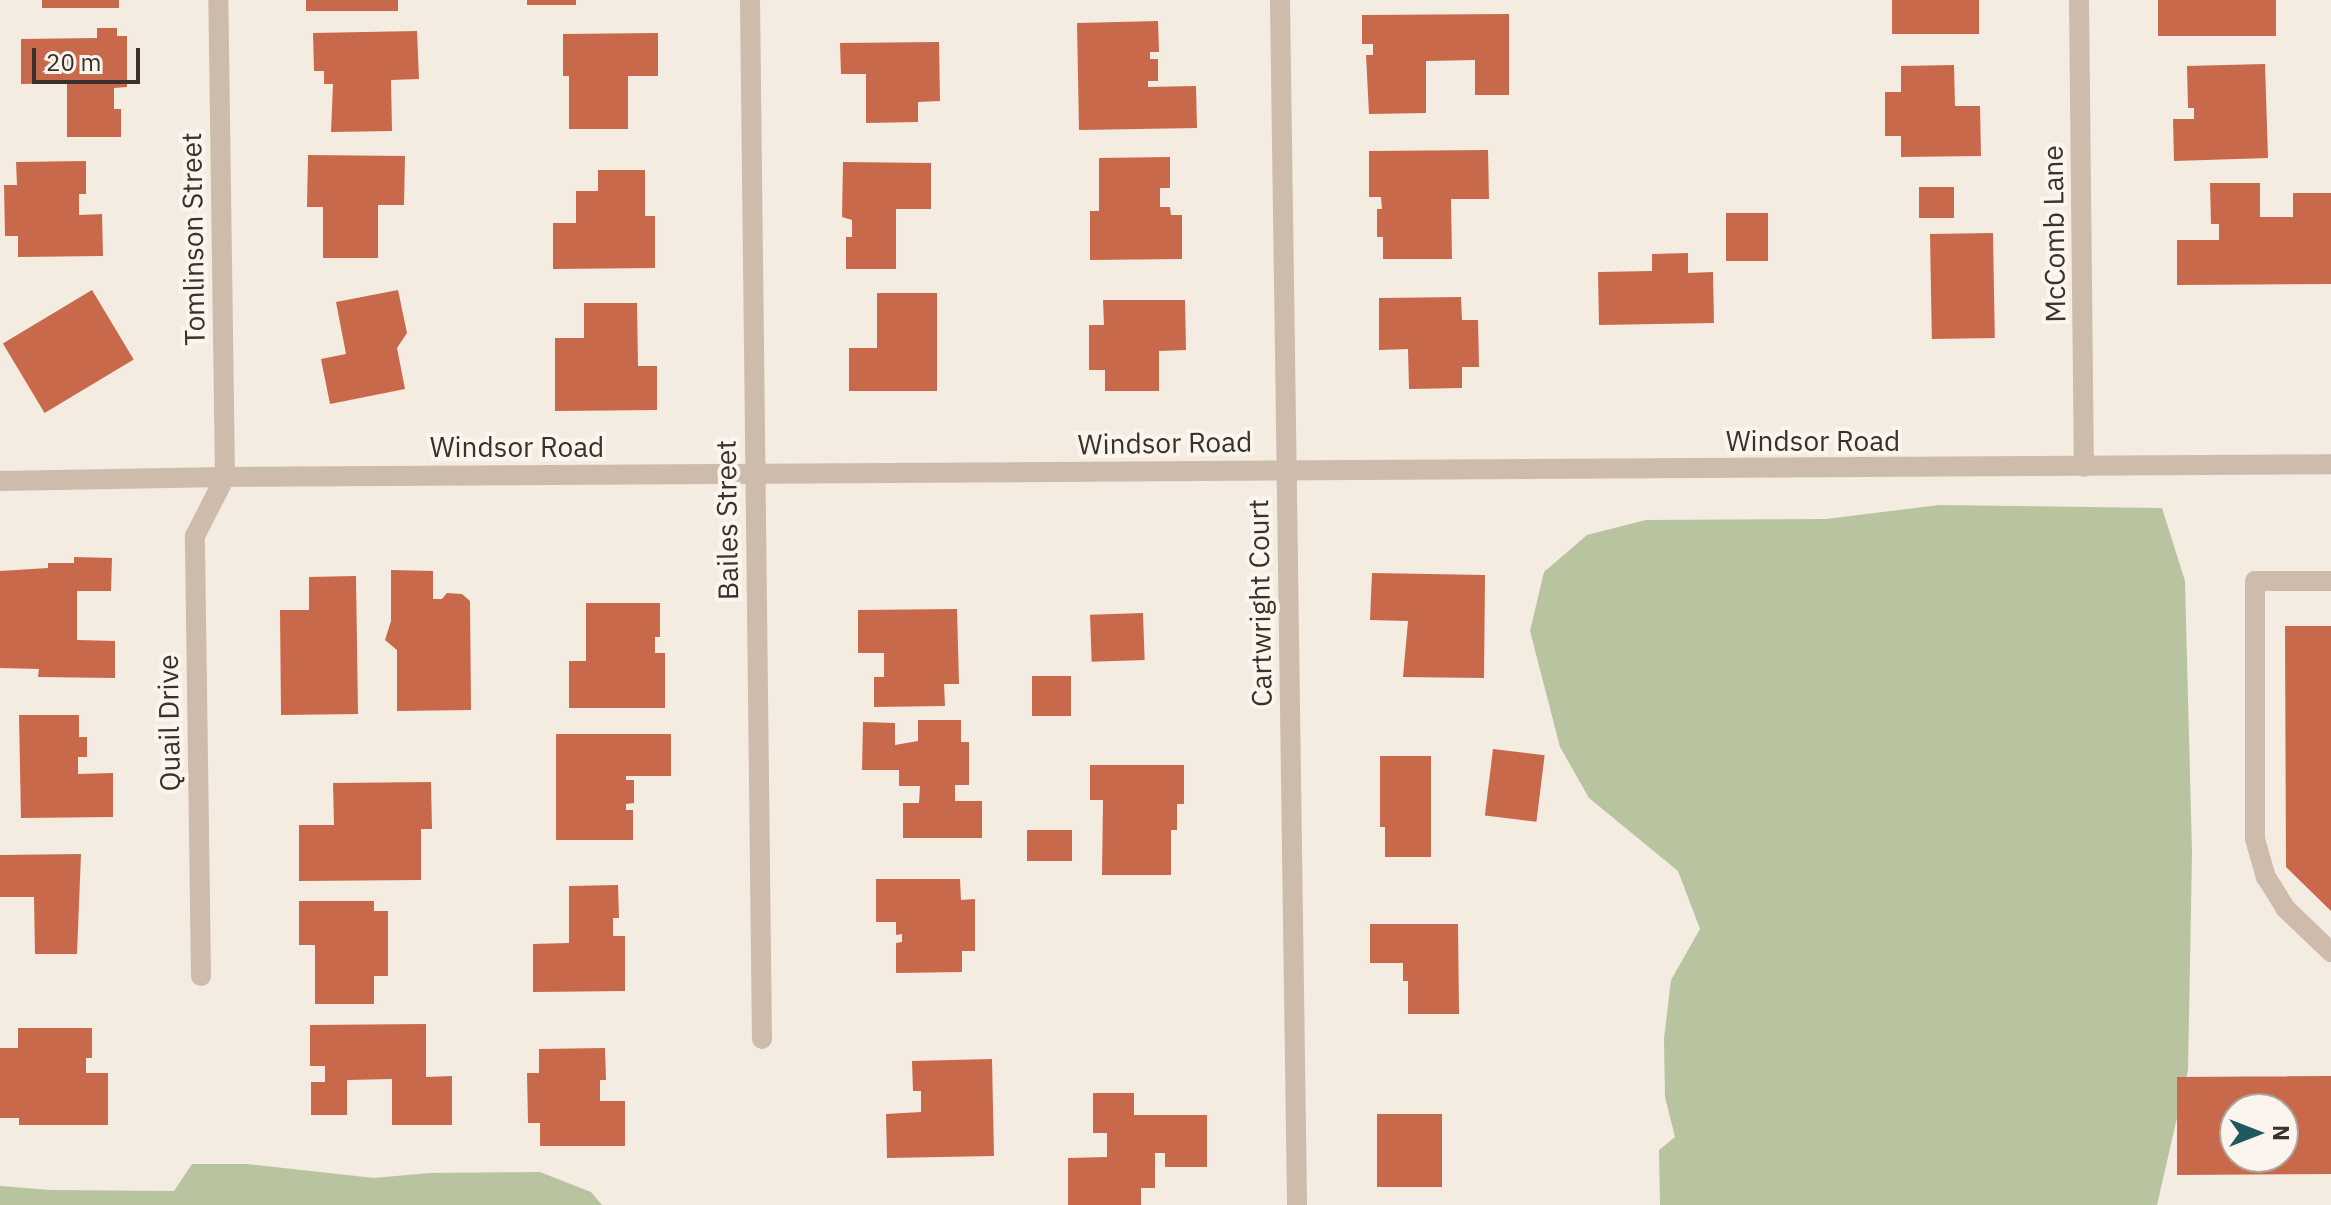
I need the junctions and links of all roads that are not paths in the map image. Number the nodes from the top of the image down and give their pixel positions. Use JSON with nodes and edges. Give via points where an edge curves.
{"nodes":[{"id":1,"x":218,"y":0,"type":"edge"},
{"id":2,"x":750,"y":0,"type":"edge"},
{"id":3,"x":1280,"y":0,"type":"edge"},
{"id":4,"x":2079,"y":0,"type":"edge"},
{"id":5,"x":2331,"y":464,"type":"edge"},
{"id":6,"x":2084,"y":467,"type":"junction"},
{"id":7,"x":1287,"y":469,"type":"junction"},
{"id":8,"x":754,"y":473,"type":"junction"},
{"id":9,"x":225,"y":477,"type":"junction"},
{"id":10,"x":0,"y":481,"type":"edge"},
{"id":11,"x":2331,"y":581,"type":"edge"},
{"id":12,"x":2331,"y":952,"type":"edge"},
{"id":13,"x":201,"y":976,"type":"dead end"},
{"id":14,"x":762,"y":1039,"type":"dead end"},
{"id":15,"x":1297,"y":1205,"type":"edge"}],
"edges":[{"from":1,"to":9,"type":"street","name":"Tomlinson Street"},
{"from":2,"to":8,"type":"street","name":"Bailes Street"},
{"from":3,"to":7,"type":"street","name":"Cartwright Court"},
{"from":4,"to":6,"type":"street","name":"McComb Lane"},
{"from":5,"to":6,"type":"street","name":"Windsor Road"},
{"from":6,"to":7,"type":"street","name":"Windsor Road"},
{"from":7,"to":8,"type":"street","name":"Windsor Road"},
{"from":7,"to":15,"type":"street","name":"Cartwright Court"},
{"from":8,"to":9,"type":"street","name":"Windsor Road"},
{"from":8,"to":14,"type":"street","name":"Bailes Street"},
{"from":9,"to":10,"type":"street","name":"Windsor Road"},
{"from":9,"to":13,"type":"street","name":"Quail Drive","via":[[195,536]]},
{"from":11,"to":12,"type":"street","via":[[2255,581],[2255,839],[2266,877],[2285,908]]}]}
